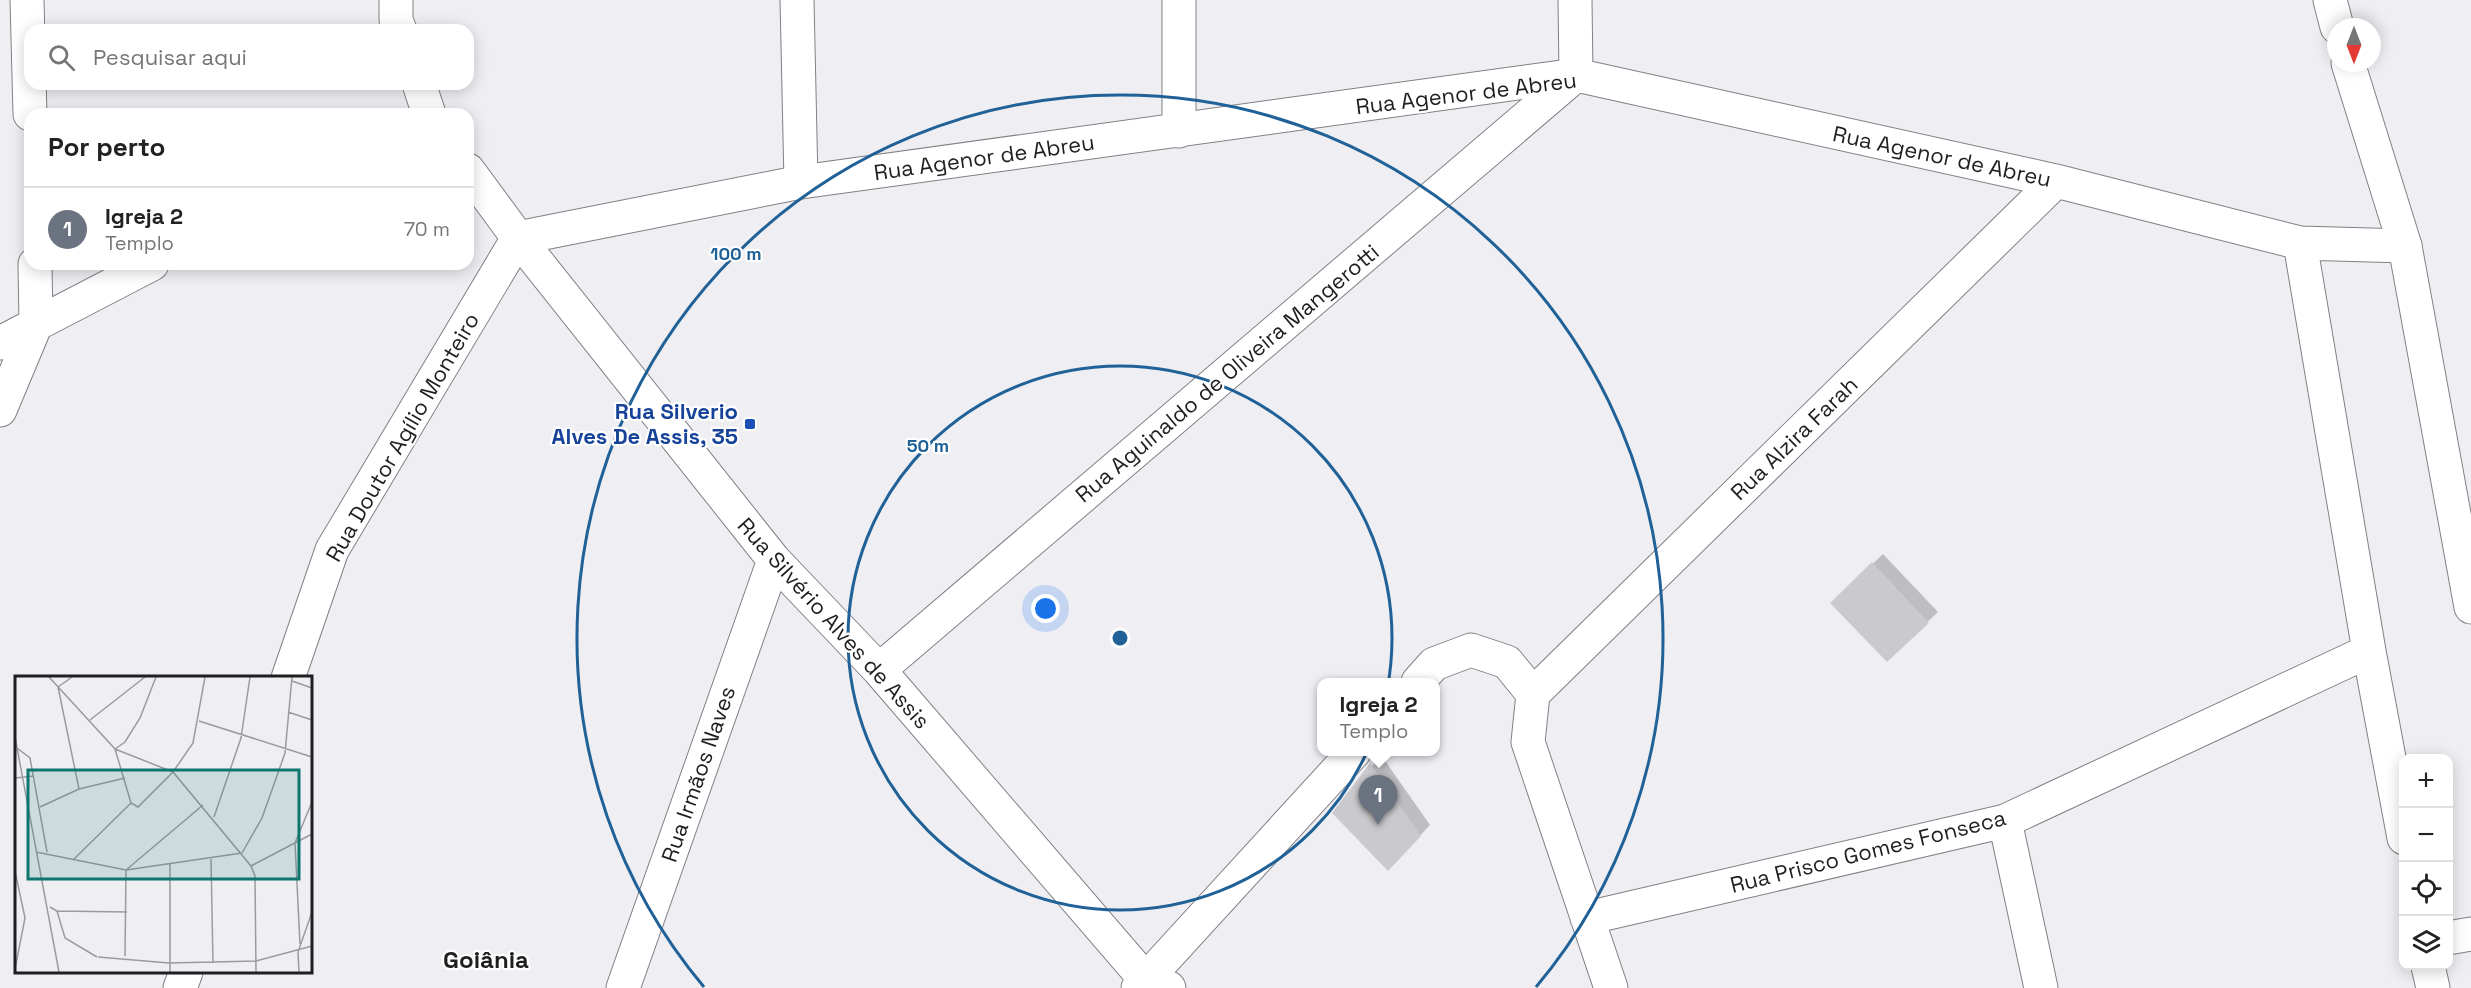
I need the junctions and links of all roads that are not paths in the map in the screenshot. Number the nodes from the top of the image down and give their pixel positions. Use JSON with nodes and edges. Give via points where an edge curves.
{"nodes":[{"id":1,"x":27,"y":0,"type":"edge"},
{"id":2,"x":396,"y":0,"type":"edge"},
{"id":3,"x":797,"y":0,"type":"edge"},
{"id":4,"x":1179,"y":0,"type":"edge"},
{"id":5,"x":1575,"y":0,"type":"edge"},
{"id":6,"x":2330,"y":0,"type":"edge"},
{"id":7,"x":2335,"y":18,"type":"edge"},
{"id":8,"x":28,"y":24,"type":"edge"},
{"id":9,"x":398,"y":24,"type":"edge"},
{"id":10,"x":2351,"y":72,"type":"edge"},
{"id":11,"x":1576,"y":75,"type":"junction"},
{"id":12,"x":29,"y":90,"type":"edge"},
{"id":13,"x":421,"y":90,"type":"edge"},
{"id":14,"x":30,"y":108,"type":"edge"},
{"id":15,"x":427,"y":108,"type":"edge"},
{"id":16,"x":1179,"y":131,"type":"junction"},
{"id":17,"x":474,"y":178,"type":"edge"},
{"id":18,"x":2056,"y":181,"type":"junction"},
{"id":19,"x":801,"y":182,"type":"junction"},
{"id":20,"x":518,"y":238,"type":"junction"},
{"id":21,"x":2300,"y":243,"type":"junction"},
{"id":22,"x":2406,"y":246,"type":"junction"},
{"id":23,"x":35,"y":270,"type":"edge"},
{"id":24,"x":140,"y":270,"type":"edge"},
{"id":25,"x":36,"y":324,"type":"junction"},
{"id":26,"x":0,"y":344,"type":"edge"},
{"id":27,"x":0,"y":411,"type":"edge"},
{"id":28,"x":774,"y":560,"type":"junction"},
{"id":29,"x":2469,"y":590,"type":"edge"},
{"id":30,"x":2369,"y":651,"type":"junction"},
{"id":31,"x":879,"y":670,"type":"junction"},
{"id":32,"x":1426,"y":673,"type":"edge"},
{"id":33,"x":289,"y":676,"type":"edge"},
{"id":34,"x":1533,"y":694,"type":"junction"},
{"id":35,"x":1351,"y":756,"type":"edge"},
{"id":36,"x":2399,"y":816,"type":"edge"},
{"id":37,"x":2005,"y":821,"type":"junction"},
{"id":38,"x":1587,"y":918,"type":"junction"},
{"id":39,"x":2471,"y":934,"type":"edge"},
{"id":40,"x":2453,"y":937,"type":"edge"},
{"id":41,"x":2429,"y":970,"type":"edge"},
{"id":42,"x":186,"y":973,"type":"edge"},
{"id":43,"x":1151,"y":985,"type":"edge"},
{"id":44,"x":180,"y":988,"type":"edge"},
{"id":45,"x":623,"y":988,"type":"edge"},
{"id":46,"x":1611,"y":988,"type":"edge"},
{"id":47,"x":2041,"y":988,"type":"edge"},
{"id":48,"x":2433,"y":988,"type":"edge"}],
"edges":[{"from":1,"to":8,"type":"street"},
{"from":2,"to":9,"type":"street"},
{"from":3,"to":19,"type":"street"},
{"from":4,"to":16,"type":"street"},
{"from":5,"to":11,"type":"street"},
{"from":6,"to":7,"type":"street"},
{"from":10,"to":22,"type":"street"},
{"from":11,"to":16,"type":"street","name":"Rua Agenor de Abreu"},
{"from":11,"to":18,"type":"street","name":"Rua Agenor de Abreu"},
{"from":11,"to":31,"type":"street","name":"Rua Aguinaldo de Oliveira Mangerotti"},
{"from":12,"to":14,"type":"street"},
{"from":13,"to":15,"type":"street"},
{"from":16,"to":19,"type":"street","name":"Rua Agenor de Abreu"},
{"from":17,"to":20,"type":"street","name":"Rua Silvério Alves de Assis"},
{"from":18,"to":21,"type":"street","name":"Rua Agenor de Abreu"},
{"from":18,"to":34,"type":"street","name":"Rua Alzira Farah"},
{"from":19,"to":20,"type":"street","name":"Rua Agenor de Abreu"},
{"from":20,"to":28,"type":"street","name":"Rua Silvério Alves de Assis"},
{"from":20,"to":33,"type":"street","name":"Rua Doutor Agílio Monteiro","via":[[332,550]]},
{"from":21,"to":22,"type":"street","name":"Rua Agenor de Abreu"},
{"from":21,"to":30,"type":"street"},
{"from":22,"to":29,"type":"street"},
{"from":23,"to":25,"type":"street"},
{"from":24,"to":25,"type":"street"},
{"from":25,"to":26,"type":"street"},
{"from":25,"to":27,"type":"street"},
{"from":28,"to":31,"type":"street","name":"Rua Silvério Alves de Assis"},
{"from":28,"to":45,"type":"street","name":"Rua Irmãos Naves"},
{"from":30,"to":36,"type":"street"},
{"from":30,"to":37,"type":"street","name":"Rua Prisco Gomes Fonseca"},
{"from":31,"to":43,"type":"street","name":"Rua Silvério Alves de Assis"},
{"from":32,"to":34,"type":"street","via":[[1471,650],[1507,662]]},
{"from":34,"to":38,"type":"street","via":[[1528,742]]},
{"from":35,"to":43,"type":"street"},
{"from":37,"to":38,"type":"street","name":"Rua Prisco Gomes Fonseca"},
{"from":37,"to":47,"type":"street"},
{"from":38,"to":46,"type":"street"},
{"from":39,"to":40,"type":"street"},
{"from":41,"to":48,"type":"street"},
{"from":42,"to":44,"type":"street"}]}
